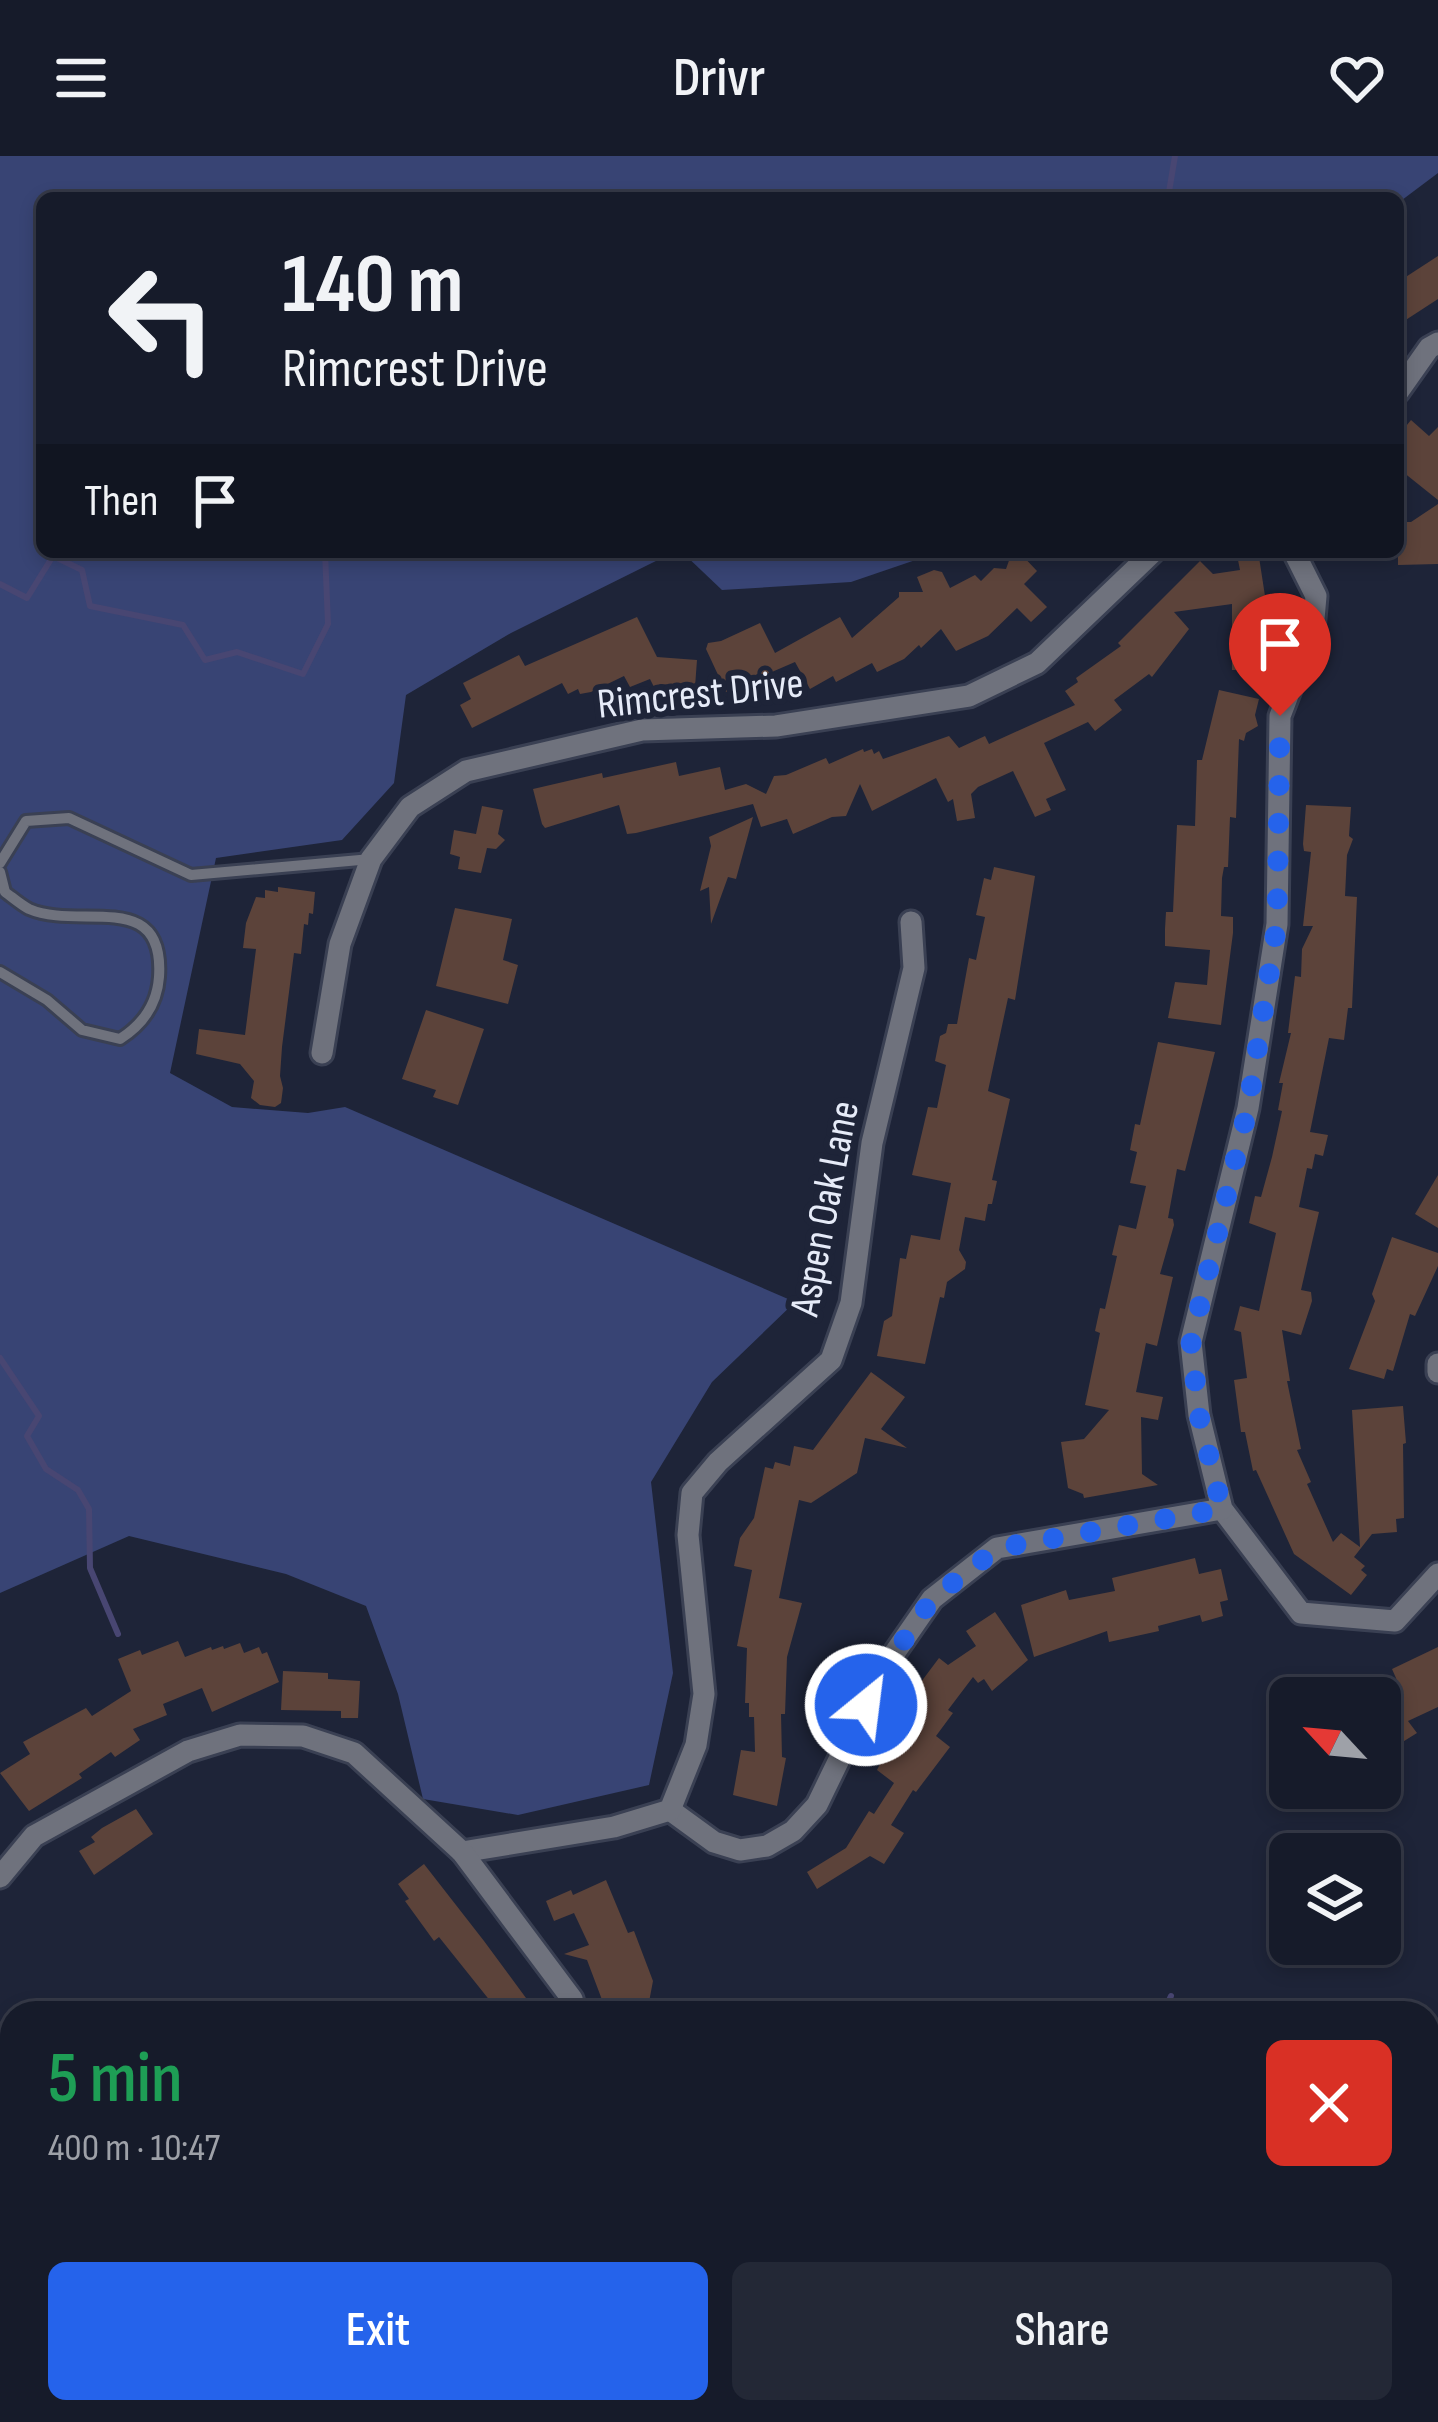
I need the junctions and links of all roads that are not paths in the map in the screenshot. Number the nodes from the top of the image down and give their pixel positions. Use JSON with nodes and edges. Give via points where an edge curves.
{"nodes":[{"id":1,"x":1435,"y":351,"type":"edge"},
{"id":2,"x":1404,"y":385,"type":"edge"},
{"id":3,"x":1147,"y":558,"type":"edge"},
{"id":4,"x":1297,"y":558,"type":"edge"},
{"id":5,"x":371,"y":859,"type":"junction"},
{"id":6,"x":0,"y":868,"type":"edge"},
{"id":7,"x":911,"y":922,"type":"dead end"},
{"id":8,"x":0,"y":972,"type":"edge"},
{"id":9,"x":322,"y":1053,"type":"dead end"},
{"id":10,"x":1222,"y":1509,"type":"junction"},
{"id":11,"x":1438,"y":1574,"type":"edge"},
{"id":12,"x":670,"y":1810,"type":"junction"},
{"id":13,"x":462,"y":1852,"type":"junction"},
{"id":14,"x":0,"y":1877,"type":"edge"},
{"id":15,"x":572,"y":2001,"type":"edge"}],
"edges":[{"from":1,"to":2,"type":"street"},
{"from":3,"to":5,"type":"street","name":"Rimcrest Drive","via":[[1037,663],[968,696],[776,726],[642,730],[466,771],[410,807]]},
{"from":4,"to":10,"type":"street","via":[[1316,596],[1313,630],[1280,716],[1277,924],[1248,1108],[1191,1342]]},
{"from":5,"to":6,"type":"lane","via":[[191,875],[69,818],[26,821]]},
{"from":5,"to":9,"type":"street","name":"Rimcrest Drive","via":[[340,944]]},
{"from":6,"to":8,"type":"lane","via":[[5,892],[29,909],[142,926],[157,945],[159,980],[151,1009],[120,1039],[82,1030]]},
{"from":7,"to":12,"type":"street","name":"Aspen Oak Lane","via":[[914,968],[872,1143],[851,1303],[832,1360],[692,1493],[688,1535],[704,1694],[696,1745]]},
{"from":10,"to":11,"type":"street","via":[[1300,1613],[1395,1622]]},
{"from":10,"to":12,"type":"street","via":[[998,1548],[932,1599],[794,1832],[740,1850],[714,1843]]},
{"from":12,"to":13,"type":"street"},
{"from":13,"to":14,"type":"street","via":[[355,1753],[302,1736],[240,1735],[188,1751],[34,1836]]},
{"from":13,"to":15,"type":"street"}]}
